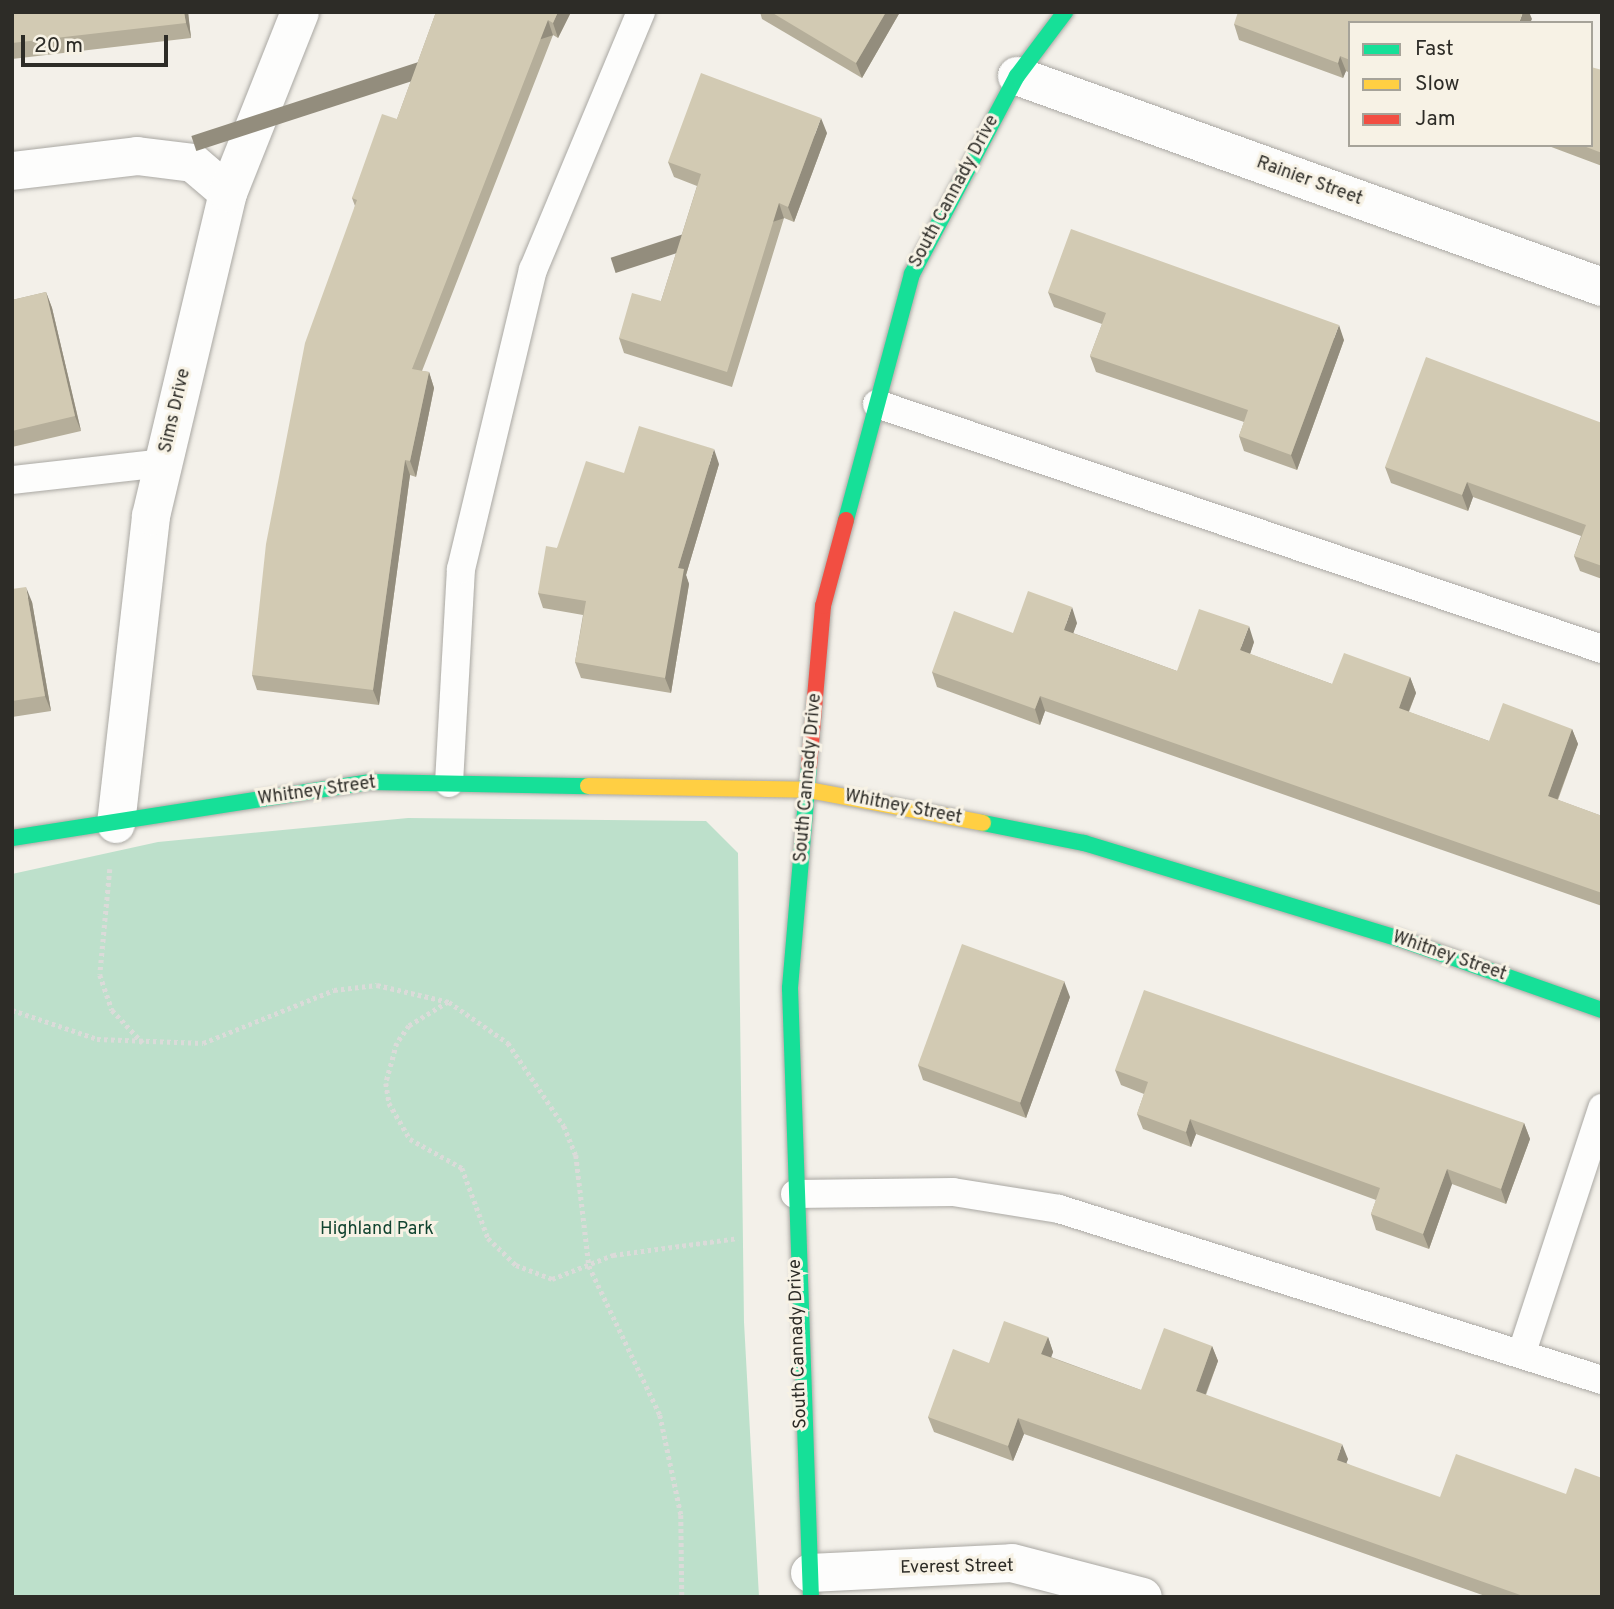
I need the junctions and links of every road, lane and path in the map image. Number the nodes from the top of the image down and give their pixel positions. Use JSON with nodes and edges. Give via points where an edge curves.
{"nodes":[{"id":1,"x":300,"y":12,"type":"edge"},
{"id":2,"x":641,"y":12,"type":"edge"},
{"id":3,"x":1065,"y":12,"type":"edge"},
{"id":4,"x":1017,"y":76,"type":"junction"},
{"id":5,"x":12,"y":171,"type":"edge"},
{"id":6,"x":228,"y":193,"type":"junction"},
{"id":7,"x":1602,"y":288,"type":"edge"},
{"id":8,"x":877,"y":404,"type":"junction"},
{"id":9,"x":164,"y":463,"type":"junction"},
{"id":10,"x":12,"y":480,"type":"edge"},
{"id":11,"x":1602,"y":649,"type":"edge"},
{"id":12,"x":449,"y":783,"type":"junction"},
{"id":13,"x":809,"y":790,"type":"junction"},
{"id":14,"x":116,"y":824,"type":"junction"},
{"id":15,"x":12,"y":838,"type":"edge"},
{"id":16,"x":110,"y":869,"type":"dead end"},
{"id":17,"x":449,"y":1002,"type":"junction"},
{"id":18,"x":12,"y":1010,"type":"edge"},
{"id":19,"x":1602,"y":1010,"type":"edge"},
{"id":20,"x":143,"y":1044,"type":"junction"},
{"id":21,"x":1602,"y":1108,"type":"edge"},
{"id":22,"x":795,"y":1194,"type":"junction"},
{"id":23,"x":737,"y":1238,"type":"dead end"},
{"id":24,"x":589,"y":1266,"type":"junction"},
{"id":25,"x":1522,"y":1352,"type":"junction"},
{"id":26,"x":1602,"y":1380,"type":"edge"},
{"id":27,"x":811,"y":1585,"type":"edge"},
{"id":28,"x":682,"y":1597,"type":"edge"},
{"id":29,"x":1143,"y":1597,"type":"edge"}],
"edges":[{"from":1,"to":6,"type":"street","name":"Sims Drive"},
{"from":2,"to":12,"type":"lane","via":[[533,270],[461,569]]},
{"from":3,"to":4,"type":"street","name":"South Cannady Drive"},
{"from":4,"to":7,"type":"street","name":"Rainier Street"},
{"from":4,"to":8,"type":"street","name":"South Cannady Drive","via":[[912,274]]},
{"from":5,"to":6,"type":"street","via":[[137,156],[194,163]]},
{"from":6,"to":9,"type":"street","name":"Sims Drive"},
{"from":8,"to":11,"type":"lane"},
{"from":8,"to":13,"type":"street","name":"South Cannady Drive","via":[[823,606]]},
{"from":9,"to":10,"type":"lane"},
{"from":9,"to":14,"type":"street","name":"Sims Drive","via":[[151,516]]},
{"from":12,"to":13,"type":"street","name":"Whitney Street"},
{"from":12,"to":14,"type":"street","name":"Whitney Street","via":[[371,782]]},
{"from":13,"to":19,"type":"street","name":"Whitney Street","via":[[1084,843],[1400,939]]},
{"from":13,"to":22,"type":"street","name":"South Cannady Drive","via":[[790,988]]},
{"from":14,"to":15,"type":"street","name":"Whitney Street"},
{"from":16,"to":20,"type":"path","via":[[100,975],[112,1010]]},
{"from":17,"to":20,"type":"path","via":[[377,985],[334,990],[203,1043]]},
{"from":17,"to":24,"type":"path","via":[[508,1043],[564,1126],[576,1155]]},
{"from":17,"to":24,"type":"path","via":[[409,1026],[397,1043],[386,1083],[397,1122],[426,1152],[462,1168],[488,1238],[516,1265],[552,1279]]},
{"from":18,"to":20,"type":"path","via":[[97,1039]]},
{"from":21,"to":25,"type":"lane"},
{"from":22,"to":25,"type":"lane","via":[[953,1192],[1059,1209]]},
{"from":22,"to":27,"type":"street","name":"South Cannady Drive"},
{"from":23,"to":24,"type":"path","via":[[626,1253]]},
{"from":24,"to":28,"type":"path","via":[[660,1415],[681,1515]]},
{"from":25,"to":26,"type":"lane"},
{"from":27,"to":29,"type":"street","name":"Everest Street","via":[[1012,1563]]}]}
